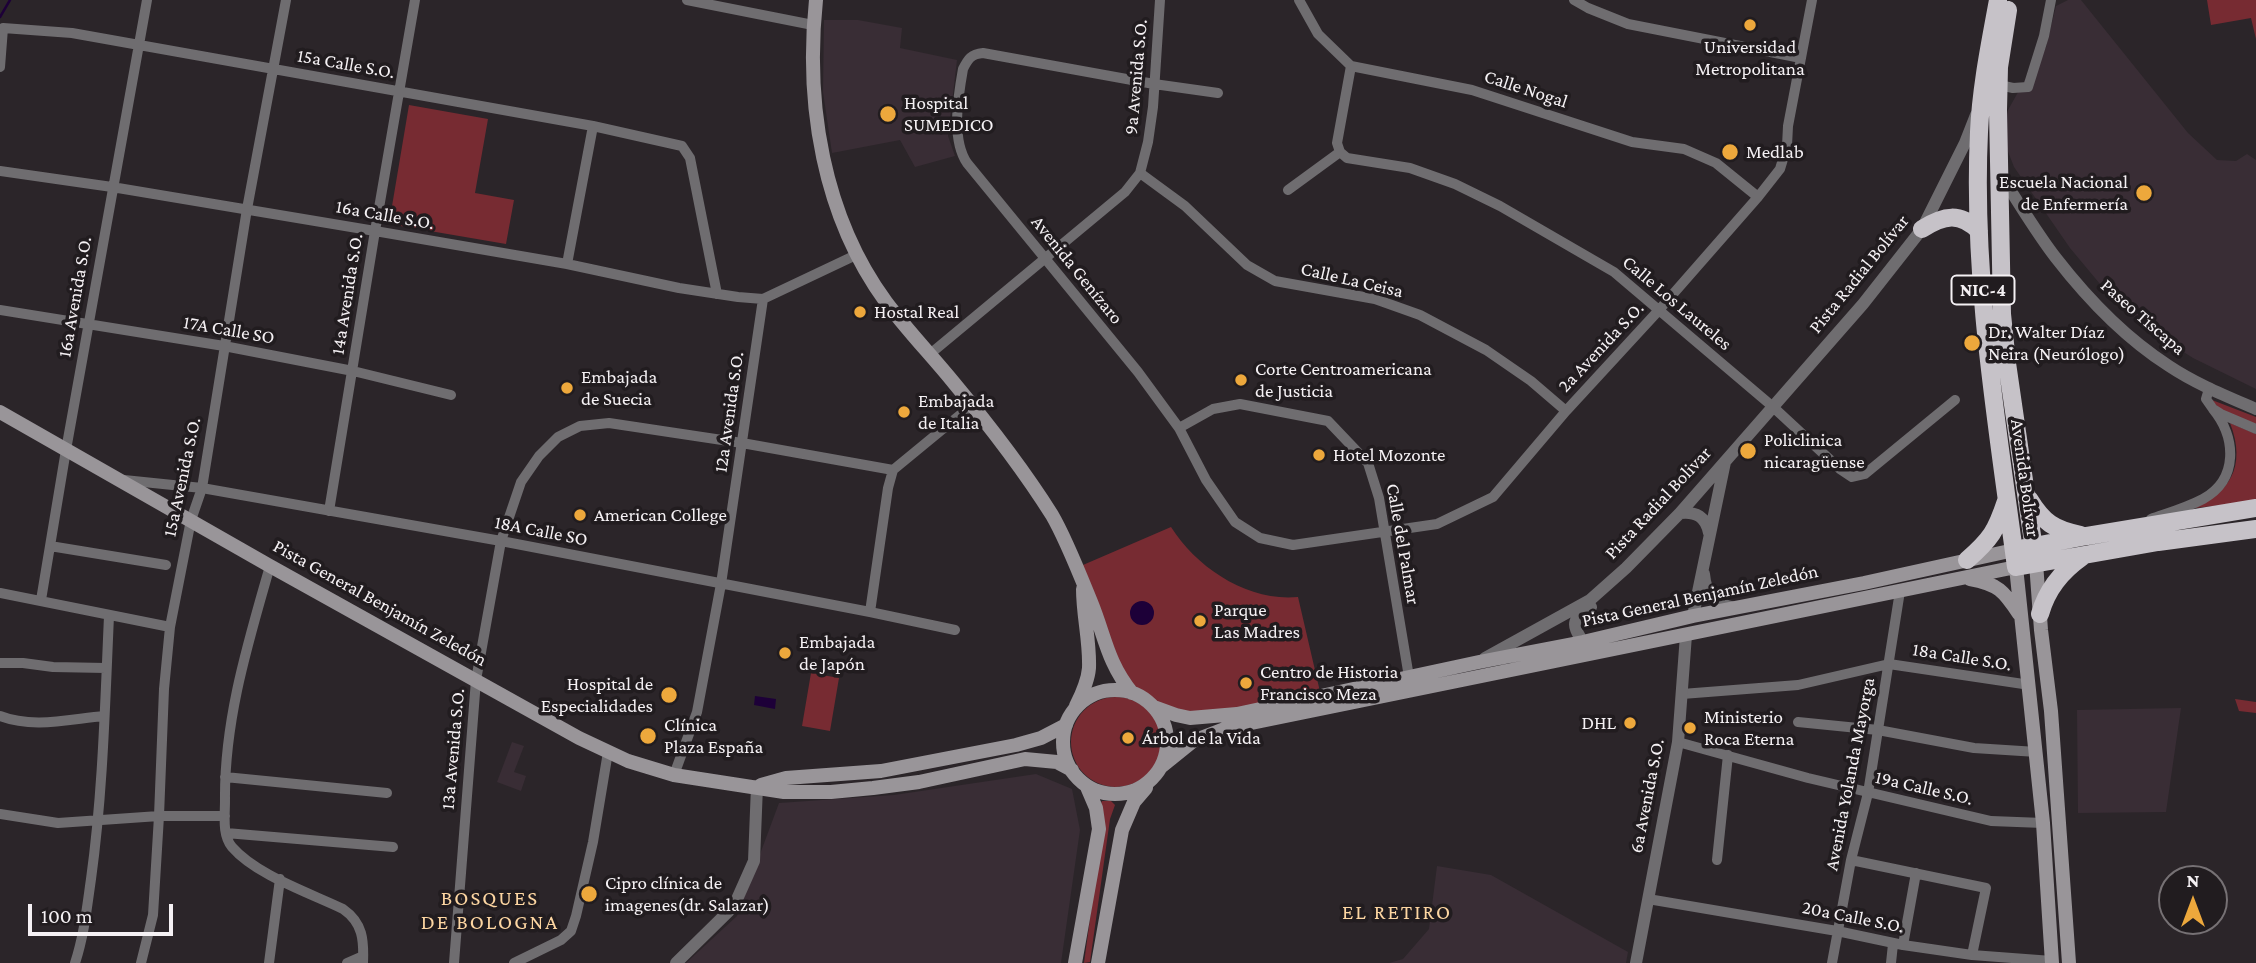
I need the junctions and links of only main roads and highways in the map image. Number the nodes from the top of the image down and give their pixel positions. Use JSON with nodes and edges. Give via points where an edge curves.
{"nodes":[{"id":1,"x":816,"y":0,"type":"edge"},
{"id":2,"x":1998,"y":0,"type":"edge"},
{"id":3,"x":2010,"y":0,"type":"edge"},
{"id":4,"x":1988,"y":87,"type":"junction"},
{"id":5,"x":1922,"y":229,"type":"road end"},
{"id":6,"x":1979,"y":231,"type":"junction"},
{"id":7,"x":0,"y":412,"type":"edge"},
{"id":8,"x":0,"y":428,"type":"edge"},
{"id":9,"x":35,"y":431,"type":"junction"},
{"id":10,"x":2027,"y":496,"type":"junction"},
{"id":11,"x":2007,"y":497,"type":"junction"},
{"id":12,"x":2256,"y":508,"type":"edge"},
{"id":13,"x":2256,"y":529,"type":"edge"},
{"id":14,"x":2087,"y":536,"type":"junction"},
{"id":15,"x":2087,"y":554,"type":"junction"},
{"id":16,"x":2035,"y":555,"type":"junction"},
{"id":17,"x":2015,"y":558,"type":"junction"},
{"id":18,"x":1965,"y":569,"type":"junction"},
{"id":19,"x":1083,"y":584,"type":"junction"},
{"id":20,"x":1779,"y":600,"type":"junction"},
{"id":21,"x":2040,"y":614,"type":"junction"},
{"id":22,"x":1693,"y":617,"type":"junction"},
{"id":23,"x":2022,"y":619,"type":"junction"},
{"id":24,"x":1686,"y":635,"type":"junction"},
{"id":25,"x":1629,"y":641,"type":"junction"},
{"id":26,"x":1656,"y":641,"type":"junction"},
{"id":27,"x":1583,"y":649,"type":"junction"},
{"id":28,"x":1479,"y":662,"type":"junction"},
{"id":29,"x":1409,"y":677,"type":"junction"},
{"id":30,"x":1132,"y":693,"type":"junction"},
{"id":31,"x":1401,"y":693,"type":"junction"},
{"id":32,"x":1154,"y":707,"type":"junction"},
{"id":33,"x":1074,"y":710,"type":"junction"},
{"id":34,"x":1300,"y":714,"type":"junction"},
{"id":35,"x":1066,"y":725,"type":"junction"},
{"id":36,"x":1162,"y":766,"type":"junction"},
{"id":37,"x":1072,"y":770,"type":"junction"},
{"id":38,"x":1153,"y":778,"type":"junction"},
{"id":39,"x":757,"y":786,"type":"junction"},
{"id":40,"x":1087,"y":787,"type":"junction"},
{"id":41,"x":2052,"y":962,"type":"edge"},
{"id":42,"x":1075,"y":963,"type":"edge"},
{"id":43,"x":1098,"y":963,"type":"edge"},
{"id":44,"x":2069,"y":963,"type":"edge"}],
"edges":[{"from":1,"to":19,"type":"main road","via":[[814,110],[831,188],[856,255],[886,302],[1028,478],[1053,518]]},
{"from":2,"to":4,"type":"highway","name":"Avenida Bolívar","number":"NIC-4"},
{"from":3,"to":4,"type":"highway","name":"Avenida Bolívar","number":"NIC-4","via":[[1999,67]]},
{"from":4,"to":6,"type":"highway","name":"Avenida Bolívar","number":"NIC-4","via":[[1979,135]]},
{"from":4,"to":10,"type":"highway","name":"Avenida Bolívar","number":"NIC-4","via":[[1998,172],[2004,340]]},
{"from":5,"to":6,"type":"highway","via":[[1945,218],[1959,218]]},
{"from":6,"to":11,"type":"highway","name":"Avenida Bolívar","number":"NIC-4","via":[[1985,336]]},
{"from":7,"to":9,"type":"main road","name":"Pista General Benjamín Zeledón"},
{"from":8,"to":9,"type":"main road","via":[[13,425]]},
{"from":9,"to":39,"type":"main road","name":"Pista General Benjamín Zeledón","via":[[579,738],[628,761],[674,775]]},
{"from":10,"to":14,"type":"highway","via":[[2049,524]]},
{"from":10,"to":16,"type":"highway","name":"Avenida Bolívar","number":"NIC-4"},
{"from":11,"to":17,"type":"highway","name":"Avenida Bolívar","number":"NIC-4"},
{"from":11,"to":18,"type":"highway","via":[[1997,528]]},
{"from":12,"to":14,"type":"highway","name":"Pista General Benjamín Zeledón"},
{"from":13,"to":15,"type":"highway","name":"Pista General Benjamín Zeledón"},
{"from":14,"to":16,"type":"highway","name":"Pista General Benjamín Zeledón"},
{"from":15,"to":16,"type":"highway","name":"Pista General Benjamín Zeledón"},
{"from":15,"to":21,"type":"highway","via":[[2057,578]]},
{"from":16,"to":17,"type":"highway","name":"Pista General Benjamín Zeledón"},
{"from":16,"to":21,"type":"main road","name":"Avenida Bolívar"},
{"from":17,"to":18,"type":"main road","name":"Pista General Benjamín Zeledón"},
{"from":17,"to":23,"type":"main road","name":"Avenida Bolívar"},
{"from":18,"to":20,"type":"main road","name":"Pista General Benjamín Zeledón"},
{"from":18,"to":23,"type":"main road","via":[[1998,587]]},
{"from":18,"to":24,"type":"main road","name":"Pista General Benjamín Zeledón","via":[[1900,591]]},
{"from":19,"to":30,"type":"main road","via":[[1114,666]]},
{"from":19,"to":33,"type":"main road","via":[[1089,670]]},
{"from":20,"to":22,"type":"main road","name":"Pista General Benjamín Zeledón"},
{"from":20,"to":24,"type":"main road","via":[[1697,623]]},
{"from":21,"to":44,"type":"main road","name":"Avenida Bolívar"},
{"from":22,"to":25,"type":"main road","via":[[1681,629]]},
{"from":22,"to":27,"type":"main road","name":"Pista General Benjamín Zeledón"},
{"from":23,"to":41,"type":"main road","name":"Avenida Bolívar"},
{"from":24,"to":26,"type":"main road","name":"Pista General Benjamín Zeledón"},
{"from":25,"to":26,"type":"main road"},
{"from":25,"to":27,"type":"main road"},
{"from":26,"to":27,"type":"main road","name":"Pista General Benjamín Zeledón"},
{"from":27,"to":28,"type":"main road","name":"Pista General Benjamín Zeledón"},
{"from":27,"to":31,"type":"main road","name":"Pista General Benjamín Zeledón"},
{"from":28,"to":29,"type":"main road","name":"Pista General Benjamín Zeledón"},
{"from":28,"to":31,"type":"main road","via":[[1463,671],[1411,682]]},
{"from":29,"to":32,"type":"main road","name":"Pista General Benjamín Zeledón","via":[[1226,715],[1190,718]]},
{"from":29,"to":34,"type":"main road","via":[[1401,685],[1320,703]]},
{"from":30,"to":32,"type":"main road"},
{"from":30,"to":33,"type":"main road","via":[[1100,693]]},
{"from":31,"to":34,"type":"main road","name":"Pista General Benjamín Zeledón"},
{"from":32,"to":36,"type":"main road","via":[[1167,732]]},
{"from":33,"to":35,"type":"main road"},
{"from":34,"to":36,"type":"main road","name":"Pista General Benjamín Zeledón","via":[[1205,735]]},
{"from":35,"to":37,"type":"main road","via":[[1064,749]]},
{"from":35,"to":39,"type":"main road","name":"Pista General Benjamín Zeledón","via":[[1016,745],[881,771],[786,778]]},
{"from":36,"to":38,"type":"main road"},
{"from":37,"to":39,"type":"main road","name":"Pista General Benjamín Zeledón","via":[[1057,762],[1024,759],[873,788],[785,792]]},
{"from":37,"to":40,"type":"main road"},
{"from":38,"to":40,"type":"main road","via":[[1125,793]]},
{"from":38,"to":43,"type":"main road","via":[[1134,802],[1122,830]]},
{"from":40,"to":42,"type":"main road","via":[[1098,829]]}]}
